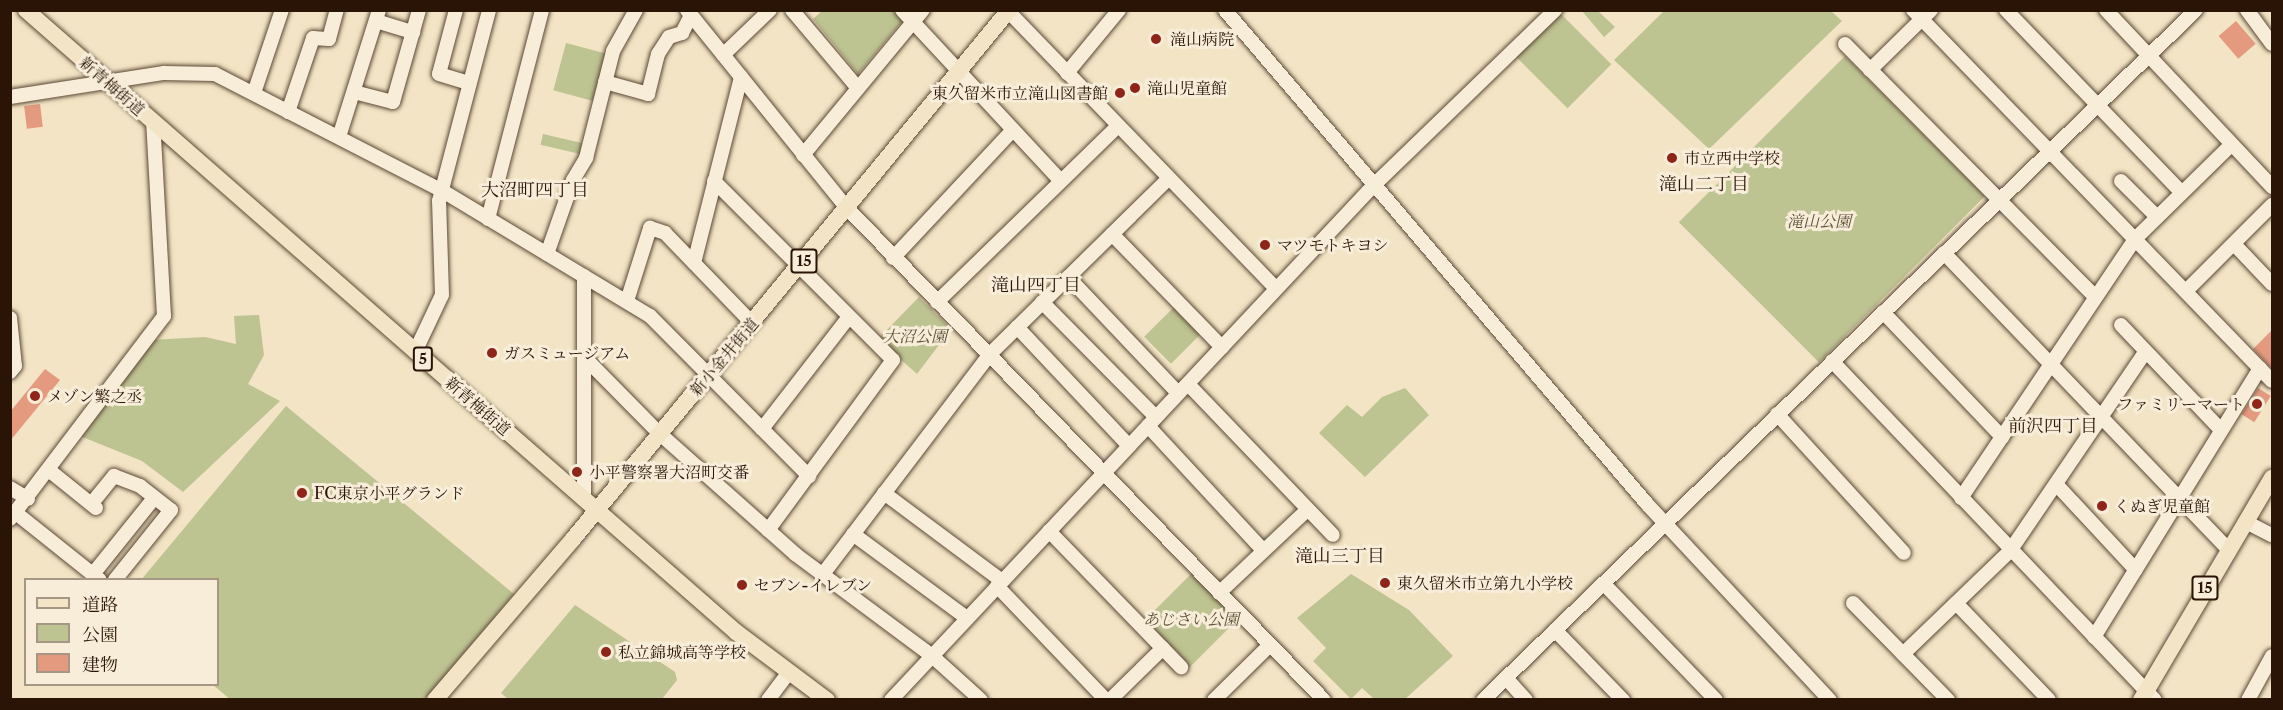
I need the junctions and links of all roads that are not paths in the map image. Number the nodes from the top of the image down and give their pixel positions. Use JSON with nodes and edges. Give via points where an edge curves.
{"nodes":[{"id":1,"x":26,"y":10,"type":"edge"},
{"id":2,"x":282,"y":10,"type":"edge"},
{"id":3,"x":338,"y":10,"type":"edge"},
{"id":4,"x":419,"y":10,"type":"edge"},
{"id":5,"x":456,"y":10,"type":"edge"},
{"id":6,"x":489,"y":10,"type":"edge"},
{"id":7,"x":542,"y":10,"type":"edge"},
{"id":8,"x":636,"y":10,"type":"edge"},
{"id":9,"x":770,"y":10,"type":"edge"},
{"id":10,"x":792,"y":10,"type":"edge"},
{"id":11,"x":902,"y":10,"type":"edge"},
{"id":12,"x":922,"y":10,"type":"edge"},
{"id":13,"x":1119,"y":10,"type":"edge"},
{"id":14,"x":1225,"y":10,"type":"edge"},
{"id":15,"x":1555,"y":10,"type":"edge"},
{"id":16,"x":2006,"y":10,"type":"edge"},
{"id":17,"x":2106,"y":10,"type":"edge"},
{"id":18,"x":2247,"y":10,"type":"edge"},
{"id":19,"x":1009,"y":11,"type":"edge"},
{"id":20,"x":689,"y":13,"type":"edge"},
{"id":21,"x":1922,"y":13,"type":"edge"},
{"id":22,"x":2188,"y":13,"type":"edge"},
{"id":23,"x":378,"y":16,"type":"edge"},
{"id":24,"x":912,"y":22,"type":"junction"},
{"id":25,"x":413,"y":32,"type":"junction"},
{"id":26,"x":1845,"y":44,"type":"dead end"},
{"id":27,"x":2272,"y":44,"type":"edge"},
{"id":28,"x":723,"y":55,"type":"junction"},
{"id":29,"x":2148,"y":56,"type":"junction"},
{"id":30,"x":1870,"y":70,"type":"junction"},
{"id":31,"x":958,"y":73,"type":"junction"},
{"id":32,"x":1067,"y":73,"type":"junction"},
{"id":33,"x":741,"y":77,"type":"junction"},
{"id":34,"x":109,"y":82,"type":"junction"},
{"id":35,"x":605,"y":82,"type":"junction"},
{"id":36,"x":469,"y":83,"type":"junction"},
{"id":37,"x":858,"y":88,"type":"junction"},
{"id":38,"x":354,"y":92,"type":"junction"},
{"id":39,"x":254,"y":93,"type":"junction"},
{"id":40,"x":10,"y":97,"type":"edge"},
{"id":41,"x":2099,"y":104,"type":"junction"},
{"id":42,"x":288,"y":112,"type":"junction"},
{"id":43,"x":153,"y":122,"type":"junction"},
{"id":44,"x":1118,"y":126,"type":"junction"},
{"id":45,"x":1012,"y":131,"type":"junction"},
{"id":46,"x":339,"y":137,"type":"junction"},
{"id":47,"x":2231,"y":145,"type":"junction"},
{"id":48,"x":2049,"y":152,"type":"junction"},
{"id":49,"x":803,"y":155,"type":"junction"},
{"id":50,"x":1169,"y":178,"type":"junction"},
{"id":51,"x":714,"y":181,"type":"junction"},
{"id":52,"x":1061,"y":181,"type":"junction"},
{"id":53,"x":2121,"y":181,"type":"dead end"},
{"id":54,"x":1374,"y":185,"type":"junction"},
{"id":55,"x":2272,"y":187,"type":"edge"},
{"id":56,"x":441,"y":190,"type":"junction"},
{"id":57,"x":2181,"y":192,"type":"junction"},
{"id":58,"x":1998,"y":201,"type":"junction"},
{"id":59,"x":2272,"y":205,"type":"edge"},
{"id":60,"x":847,"y":208,"type":"junction"},
{"id":61,"x":2157,"y":217,"type":"junction"},
{"id":62,"x":488,"y":219,"type":"junction"},
{"id":63,"x":1112,"y":234,"type":"junction"},
{"id":64,"x":2135,"y":239,"type":"junction"},
{"id":65,"x":2234,"y":244,"type":"junction"},
{"id":66,"x":1944,"y":253,"type":"junction"},
{"id":67,"x":547,"y":254,"type":"junction"},
{"id":68,"x":893,"y":258,"type":"junction"},
{"id":69,"x":694,"y":263,"type":"junction"},
{"id":70,"x":800,"y":265,"type":"junction"},
{"id":71,"x":584,"y":276,"type":"junction"},
{"id":72,"x":1068,"y":278,"type":"junction"},
{"id":73,"x":2272,"y":284,"type":"edge"},
{"id":74,"x":1276,"y":289,"type":"junction"},
{"id":75,"x":2186,"y":291,"type":"junction"},
{"id":76,"x":2095,"y":297,"type":"junction"},
{"id":77,"x":627,"y":301,"type":"junction"},
{"id":78,"x":937,"y":302,"type":"junction"},
{"id":79,"x":1042,"y":302,"type":"junction"},
{"id":80,"x":1883,"y":312,"type":"junction"},
{"id":81,"x":849,"y":317,"type":"junction"},
{"id":82,"x":10,"y":318,"type":"edge"},
{"id":83,"x":752,"y":323,"type":"junction"},
{"id":84,"x":2121,"y":325,"type":"dead end"},
{"id":85,"x":1017,"y":327,"type":"junction"},
{"id":86,"x":1222,"y":347,"type":"junction"},
{"id":87,"x":415,"y":352,"type":"junction"},
{"id":88,"x":2145,"y":352,"type":"junction"},
{"id":89,"x":989,"y":355,"type":"junction"},
{"id":90,"x":587,"y":360,"type":"junction"},
{"id":91,"x":1832,"y":361,"type":"junction"},
{"id":92,"x":2050,"y":364,"type":"junction"},
{"id":93,"x":2260,"y":368,"type":"junction"},
{"id":94,"x":10,"y":372,"type":"edge"},
{"id":95,"x":707,"y":377,"type":"junction"},
{"id":96,"x":2272,"y":381,"type":"edge"},
{"id":97,"x":1183,"y":388,"type":"junction"},
{"id":98,"x":1777,"y":414,"type":"junction"},
{"id":99,"x":2102,"y":417,"type":"junction"},
{"id":100,"x":1152,"y":422,"type":"junction"},
{"id":101,"x":762,"y":429,"type":"junction"},
{"id":102,"x":2221,"y":430,"type":"junction"},
{"id":103,"x":660,"y":434,"type":"junction"},
{"id":104,"x":2002,"y":437,"type":"junction"},
{"id":105,"x":1129,"y":446,"type":"junction"},
{"id":106,"x":50,"y":471,"type":"junction"},
{"id":107,"x":1104,"y":473,"type":"junction"},
{"id":108,"x":809,"y":476,"type":"junction"},
{"id":109,"x":2272,"y":478,"type":"edge"},
{"id":110,"x":2056,"y":484,"type":"junction"},
{"id":111,"x":10,"y":488,"type":"edge"},
{"id":112,"x":884,"y":493,"type":"junction"},
{"id":113,"x":2178,"y":497,"type":"junction"},
{"id":114,"x":154,"y":498,"type":"junction"},
{"id":115,"x":1961,"y":498,"type":"junction"},
{"id":116,"x":28,"y":499,"type":"junction"},
{"id":117,"x":590,"y":504,"type":"junction"},
{"id":118,"x":1307,"y":510,"type":"junction"},
{"id":119,"x":13,"y":516,"type":"edge"},
{"id":120,"x":2246,"y":522,"type":"junction"},
{"id":121,"x":1664,"y":523,"type":"junction"},
{"id":122,"x":768,"y":530,"type":"junction"},
{"id":123,"x":1049,"y":531,"type":"junction"},
{"id":124,"x":853,"y":534,"type":"junction"},
{"id":125,"x":1333,"y":535,"type":"dead end"},
{"id":126,"x":2272,"y":535,"type":"edge"},
{"id":127,"x":2228,"y":549,"type":"junction"},
{"id":128,"x":1263,"y":550,"type":"junction"},
{"id":129,"x":2010,"y":551,"type":"junction"},
{"id":130,"x":1904,"y":553,"type":"dead end"},
{"id":131,"x":2136,"y":570,"type":"junction"},
{"id":132,"x":823,"y":574,"type":"junction"},
{"id":133,"x":97,"y":577,"type":"edge"},
{"id":134,"x":116,"y":578,"type":"edge"},
{"id":135,"x":999,"y":584,"type":"junction"},
{"id":136,"x":1604,"y":584,"type":"junction"},
{"id":137,"x":1219,"y":593,"type":"junction"},
{"id":138,"x":1853,"y":603,"type":"dead end"},
{"id":139,"x":1956,"y":603,"type":"junction"},
{"id":140,"x":967,"y":618,"type":"junction"},
{"id":141,"x":1555,"y":630,"type":"junction"},
{"id":142,"x":2094,"y":637,"type":"junction"},
{"id":143,"x":1270,"y":645,"type":"junction"},
{"id":144,"x":1163,"y":648,"type":"junction"},
{"id":145,"x":1903,"y":654,"type":"junction"},
{"id":146,"x":931,"y":656,"type":"junction"},
{"id":147,"x":2272,"y":656,"type":"edge"},
{"id":148,"x":1181,"y":667,"type":"dead end"},
{"id":149,"x":789,"y":672,"type":"junction"},
{"id":150,"x":1506,"y":678,"type":"junction"},
{"id":151,"x":2147,"y":697,"type":"edge"},
{"id":152,"x":435,"y":699,"type":"edge"},
{"id":153,"x":768,"y":699,"type":"edge"},
{"id":154,"x":827,"y":699,"type":"edge"},
{"id":155,"x":891,"y":699,"type":"edge"},
{"id":156,"x":981,"y":699,"type":"edge"},
{"id":157,"x":1108,"y":699,"type":"edge"},
{"id":158,"x":1214,"y":699,"type":"edge"},
{"id":159,"x":1324,"y":699,"type":"edge"},
{"id":160,"x":1483,"y":699,"type":"edge"},
{"id":161,"x":1526,"y":699,"type":"edge"},
{"id":162,"x":1623,"y":699,"type":"edge"},
{"id":163,"x":1716,"y":699,"type":"edge"},
{"id":164,"x":1830,"y":699,"type":"edge"},
{"id":165,"x":1948,"y":699,"type":"edge"},
{"id":166,"x":2049,"y":699,"type":"edge"},
{"id":167,"x":2248,"y":699,"type":"edge"}],
"edges":[{"from":1,"to":34,"type":"main road","name":"新青梅街道","number":"5"},
{"from":2,"to":39,"type":"street"},
{"from":3,"to":42,"type":"street","via":[[329,39],[313,38]]},
{"from":4,"to":25,"type":"street"},
{"from":5,"to":36,"type":"street","via":[[439,74]]},
{"from":6,"to":36,"type":"street"},
{"from":7,"to":62,"type":"street"},
{"from":8,"to":35,"type":"street","via":[[613,51]]},
{"from":9,"to":28,"type":"street"},
{"from":10,"to":37,"type":"street"},
{"from":11,"to":24,"type":"street"},
{"from":12,"to":24,"type":"street"},
{"from":13,"to":32,"type":"street"},
{"from":14,"to":54,"type":"street"},
{"from":15,"to":54,"type":"street"},
{"from":16,"to":41,"type":"street"},
{"from":17,"to":29,"type":"street"},
{"from":18,"to":27,"type":"street"},
{"from":19,"to":31,"type":"main road","name":"新小金井街道","number":"15"},
{"from":19,"to":32,"type":"street"},
{"from":20,"to":28,"type":"street"},
{"from":20,"to":35,"type":"street","via":[[682,33],[669,37],[658,54],[648,94]]},
{"from":21,"to":30,"type":"street"},
{"from":21,"to":48,"type":"street"},
{"from":22,"to":29,"type":"street"},
{"from":23,"to":25,"type":"street"},
{"from":23,"to":38,"type":"street"},
{"from":24,"to":31,"type":"street"},
{"from":24,"to":37,"type":"street"},
{"from":25,"to":38,"type":"street","via":[[393,102]]},
{"from":26,"to":30,"type":"street"},
{"from":28,"to":33,"type":"street"},
{"from":29,"to":41,"type":"street"},
{"from":29,"to":47,"type":"street"},
{"from":30,"to":58,"type":"street"},
{"from":31,"to":45,"type":"street"},
{"from":31,"to":60,"type":"main road","name":"新小金井街道","number":"15"},
{"from":32,"to":44,"type":"street"},
{"from":33,"to":49,"type":"street"},
{"from":33,"to":51,"type":"street"},
{"from":34,"to":39,"type":"street","via":[[196,71],[215,74]]},
{"from":34,"to":40,"type":"street"},
{"from":34,"to":43,"type":"main road","name":"新青梅街道","number":"5"},
{"from":35,"to":67,"type":"street","via":[[586,158],[573,180]]},
{"from":36,"to":56,"type":"street"},
{"from":37,"to":49,"type":"street"},
{"from":38,"to":46,"type":"street"},
{"from":39,"to":42,"type":"street"},
{"from":41,"to":48,"type":"street"},
{"from":41,"to":57,"type":"street"},
{"from":42,"to":46,"type":"street"},
{"from":43,"to":87,"type":"main road","name":"新青梅街道","number":"5"},
{"from":43,"to":106,"type":"street","via":[[164,316]]},
{"from":44,"to":50,"type":"street"},
{"from":44,"to":52,"type":"street"},
{"from":45,"to":52,"type":"street"},
{"from":45,"to":68,"type":"street"},
{"from":46,"to":56,"type":"street"},
{"from":47,"to":55,"type":"street"},
{"from":47,"to":57,"type":"street"},
{"from":48,"to":58,"type":"street"},
{"from":48,"to":64,"type":"street"},
{"from":49,"to":60,"type":"street"},
{"from":50,"to":63,"type":"street"},
{"from":50,"to":74,"type":"street"},
{"from":51,"to":69,"type":"street"},
{"from":51,"to":70,"type":"street"},
{"from":52,"to":78,"type":"street"},
{"from":53,"to":61,"type":"street"},
{"from":54,"to":74,"type":"street"},
{"from":54,"to":121,"type":"street"},
{"from":56,"to":62,"type":"street"},
{"from":56,"to":87,"type":"street","via":[[442,295]]},
{"from":57,"to":61,"type":"street"},
{"from":58,"to":66,"type":"street"},
{"from":58,"to":76,"type":"street"},
{"from":59,"to":65,"type":"street"},
{"from":60,"to":68,"type":"street"},
{"from":60,"to":70,"type":"main road","name":"新小金井街道","number":"15"},
{"from":61,"to":64,"type":"street"},
{"from":62,"to":67,"type":"street"},
{"from":63,"to":72,"type":"street"},
{"from":63,"to":86,"type":"street"},
{"from":64,"to":75,"type":"street"},
{"from":64,"to":76,"type":"street"},
{"from":65,"to":73,"type":"street"},
{"from":65,"to":75,"type":"street"},
{"from":66,"to":80,"type":"street"},
{"from":66,"to":92,"type":"street"},
{"from":67,"to":71,"type":"street"},
{"from":68,"to":78,"type":"street"},
{"from":69,"to":77,"type":"street","via":[[665,233],[650,228]]},
{"from":69,"to":83,"type":"street"},
{"from":70,"to":81,"type":"street"},
{"from":70,"to":83,"type":"main road","name":"新小金井街道","number":"15"},
{"from":71,"to":77,"type":"street"},
{"from":71,"to":90,"type":"street"},
{"from":72,"to":79,"type":"street"},
{"from":72,"to":97,"type":"street"},
{"from":74,"to":86,"type":"street"},
{"from":75,"to":93,"type":"street"},
{"from":76,"to":92,"type":"street"},
{"from":77,"to":95,"type":"street","via":[[650,316]]},
{"from":78,"to":89,"type":"street"},
{"from":79,"to":85,"type":"street"},
{"from":79,"to":100,"type":"street"},
{"from":80,"to":91,"type":"street"},
{"from":80,"to":104,"type":"street"},
{"from":81,"to":101,"type":"street"},
{"from":81,"to":108,"type":"street","via":[[893,360]]},
{"from":82,"to":94,"type":"street","via":[[15,366]]},
{"from":83,"to":95,"type":"main road","name":"新小金井街道","number":"15"},
{"from":84,"to":88,"type":"street"},
{"from":85,"to":89,"type":"street"},
{"from":85,"to":105,"type":"street"},
{"from":86,"to":97,"type":"street"},
{"from":87,"to":117,"type":"main road","name":"新青梅街道","number":"5"},
{"from":88,"to":99,"type":"street"},
{"from":88,"to":102,"type":"street"},
{"from":89,"to":107,"type":"street"},
{"from":89,"to":112,"type":"street"},
{"from":90,"to":103,"type":"street"},
{"from":90,"to":117,"type":"street"},
{"from":91,"to":98,"type":"street"},
{"from":91,"to":115,"type":"street"},
{"from":92,"to":99,"type":"street"},
{"from":92,"to":104,"type":"street"},
{"from":93,"to":96,"type":"street"},
{"from":93,"to":102,"type":"street"},
{"from":95,"to":101,"type":"street"},
{"from":95,"to":103,"type":"main road","name":"新小金井街道","number":"15"},
{"from":97,"to":100,"type":"street"},
{"from":97,"to":118,"type":"street"},
{"from":98,"to":121,"type":"street"},
{"from":98,"to":130,"type":"street"},
{"from":99,"to":110,"type":"street"},
{"from":99,"to":113,"type":"street"},
{"from":100,"to":105,"type":"street"},
{"from":100,"to":128,"type":"street"},
{"from":101,"to":108,"type":"street"},
{"from":102,"to":113,"type":"street"},
{"from":103,"to":117,"type":"main road","name":"新小金井街道","number":"15"},
{"from":103,"to":122,"type":"street"},
{"from":104,"to":115,"type":"street"},
{"from":105,"to":107,"type":"street"},
{"from":106,"to":114,"type":"street","via":[[94,505],[114,476],[140,486]]},
{"from":106,"to":116,"type":"street"},
{"from":107,"to":123,"type":"street"},
{"from":107,"to":137,"type":"street"},
{"from":108,"to":122,"type":"street"},
{"from":109,"to":120,"type":"main road","number":"15"},
{"from":110,"to":129,"type":"street"},
{"from":110,"to":131,"type":"street"},
{"from":111,"to":116,"type":"street"},
{"from":112,"to":124,"type":"street"},
{"from":112,"to":135,"type":"street"},
{"from":113,"to":127,"type":"street"},
{"from":113,"to":131,"type":"street"},
{"from":114,"to":133,"type":"street"},
{"from":114,"to":134,"type":"street","via":[[171,510]]},
{"from":115,"to":129,"type":"street"},
{"from":116,"to":119,"type":"street"},
{"from":117,"to":149,"type":"main road","name":"新青梅街道","number":"5"},
{"from":117,"to":152,"type":"main road","name":"新小金井街道"},
{"from":118,"to":125,"type":"street"},
{"from":118,"to":128,"type":"street"},
{"from":119,"to":133,"type":"street"},
{"from":120,"to":126,"type":"street"},
{"from":120,"to":127,"type":"main road","number":"15"},
{"from":121,"to":136,"type":"street"},
{"from":121,"to":164,"type":"street"},
{"from":122,"to":132,"type":"street"},
{"from":123,"to":135,"type":"street"},
{"from":123,"to":144,"type":"street"},
{"from":124,"to":132,"type":"street"},
{"from":124,"to":140,"type":"street"},
{"from":127,"to":151,"type":"main road","number":"15"},
{"from":128,"to":137,"type":"street"},
{"from":129,"to":139,"type":"street"},
{"from":129,"to":142,"type":"street"},
{"from":131,"to":142,"type":"street"},
{"from":132,"to":146,"type":"street"},
{"from":135,"to":140,"type":"street"},
{"from":135,"to":157,"type":"street"},
{"from":136,"to":141,"type":"street"},
{"from":136,"to":163,"type":"street"},
{"from":137,"to":143,"type":"street"},
{"from":138,"to":145,"type":"street"},
{"from":139,"to":145,"type":"street"},
{"from":139,"to":166,"type":"street"},
{"from":140,"to":146,"type":"street"},
{"from":141,"to":150,"type":"street"},
{"from":141,"to":162,"type":"street"},
{"from":142,"to":151,"type":"street"},
{"from":143,"to":158,"type":"street"},
{"from":143,"to":159,"type":"street"},
{"from":144,"to":148,"type":"street"},
{"from":144,"to":157,"type":"street"},
{"from":145,"to":165,"type":"street"},
{"from":146,"to":155,"type":"street"},
{"from":146,"to":156,"type":"street"},
{"from":147,"to":167,"type":"street"},
{"from":149,"to":153,"type":"street"},
{"from":149,"to":154,"type":"main road","name":"新青梅街道","number":"5"},
{"from":150,"to":160,"type":"street"},
{"from":150,"to":161,"type":"street"}]}
